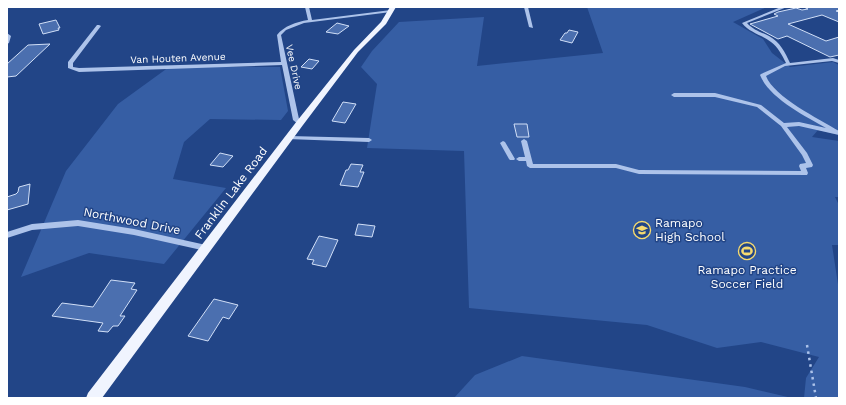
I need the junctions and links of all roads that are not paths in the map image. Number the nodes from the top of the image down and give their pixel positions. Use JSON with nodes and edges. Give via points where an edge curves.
{"nodes":[{"id":1,"x":307,"y":7,"type":"edge"},
{"id":2,"x":526,"y":7,"type":"edge"},
{"id":3,"x":785,"y":7,"type":"edge"},
{"id":4,"x":392,"y":9,"type":"edge"},
{"id":5,"x":310,"y":20,"type":"junction"},
{"id":6,"x":99,"y":26,"type":"dead end"},
{"id":7,"x":531,"y":28,"type":"dead end"},
{"id":8,"x":7,"y":34,"type":"edge"},
{"id":9,"x":7,"y":43,"type":"edge"},
{"id":10,"x":839,"y":62,"type":"edge"},
{"id":11,"x":285,"y":63,"type":"junction"},
{"id":12,"x":789,"y":65,"type":"junction"},
{"id":13,"x":674,"y":95,"type":"dead end"},
{"id":14,"x":300,"y":123,"type":"junction"},
{"id":15,"x":784,"y":125,"type":"junction"},
{"id":16,"x":838,"y":133,"type":"edge"},
{"id":17,"x":290,"y":138,"type":"junction"},
{"id":18,"x":369,"y":140,"type":"dead end"},
{"id":19,"x":524,"y":141,"type":"dead end"},
{"id":20,"x":503,"y":143,"type":"dead end"},
{"id":21,"x":528,"y":159,"type":"junction"},
{"id":22,"x":7,"y":235,"type":"edge"},
{"id":23,"x":206,"y":248,"type":"junction"},
{"id":24,"x":93,"y":398,"type":"edge"}],
"edges":[{"from":1,"to":5,"type":"street"},
{"from":2,"to":7,"type":"street"},
{"from":3,"to":12,"type":"street","via":[[744,23],[773,41],[783,51]]},
{"from":4,"to":5,"type":"street","name":"Vee Drive"},
{"from":4,"to":14,"type":"main road","name":"Franklin Lake Road","via":[[384,23],[347,63]]},
{"from":5,"to":11,"type":"street","name":"Vee Drive","via":[[280,32],[278,38]]},
{"from":6,"to":11,"type":"street","name":"Van Houten Avenue","via":[[70,62],[72,68],[80,70]]},
{"from":8,"to":9,"type":"street"},
{"from":10,"to":12,"type":"street","via":[[833,59]]},
{"from":11,"to":14,"type":"street","name":"Vee Drive","via":[[296,120]]},
{"from":12,"to":16,"type":"street","via":[[767,72],[763,79],[779,96]]},
{"from":13,"to":15,"type":"street","via":[[715,95],[754,104]]},
{"from":14,"to":17,"type":"main road","name":"Franklin Lake Road"},
{"from":15,"to":16,"type":"street","via":[[799,124]]},
{"from":15,"to":21,"type":"street","via":[[810,165],[802,166],[805,173],[639,172],[616,166],[530,166]]},
{"from":17,"to":18,"type":"street"},
{"from":17,"to":23,"type":"main road","name":"Franklin Lake Road"},
{"from":19,"to":21,"type":"street"},
{"from":20,"to":21,"type":"street","via":[[515,159]]},
{"from":22,"to":23,"type":"street","name":"Northwood Drive","via":[[32,227],[78,223]]},
{"from":23,"to":24,"type":"main road","name":"Franklin Lake Road"}]}
